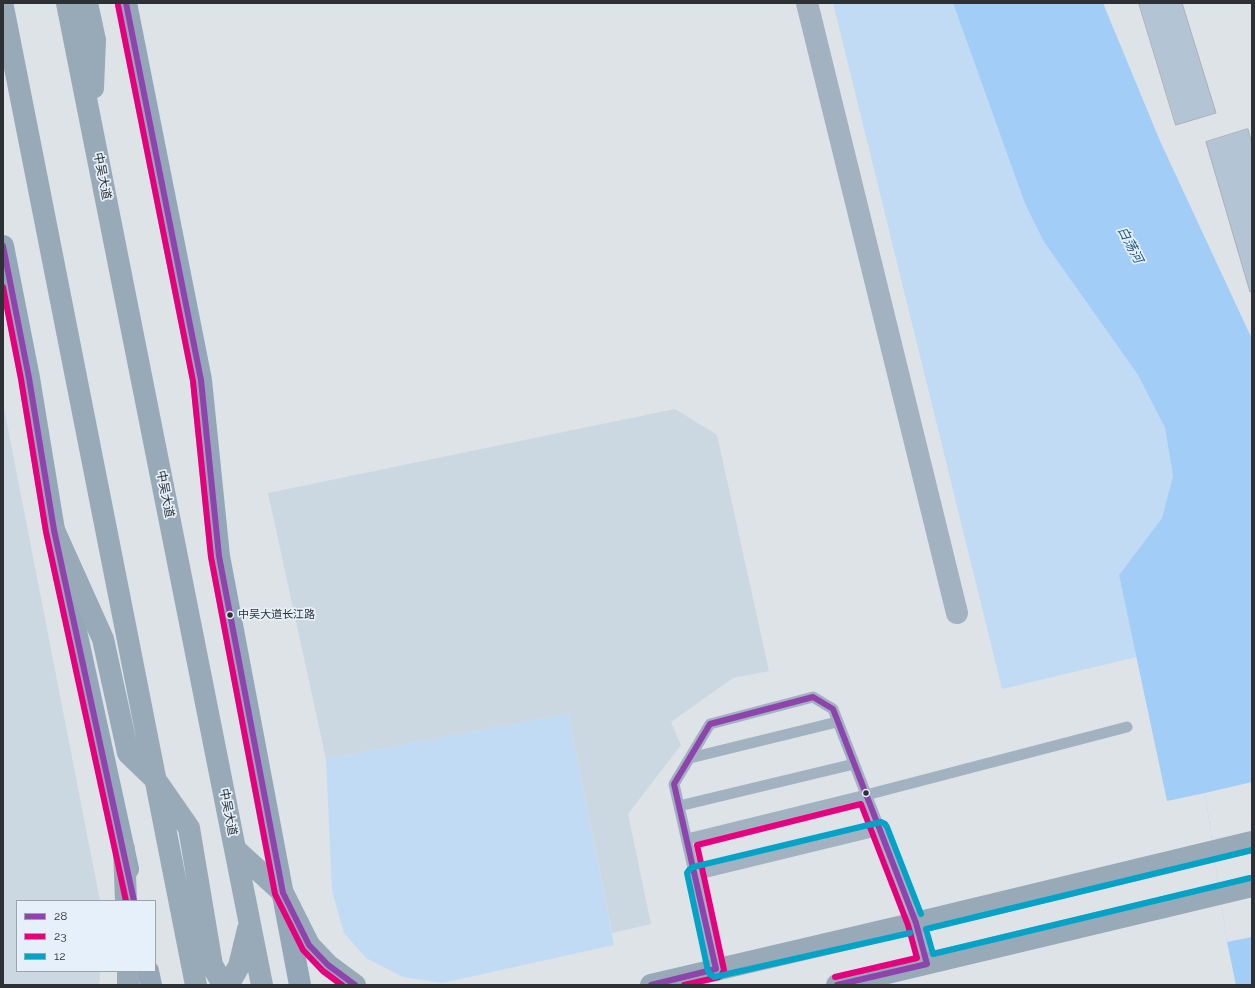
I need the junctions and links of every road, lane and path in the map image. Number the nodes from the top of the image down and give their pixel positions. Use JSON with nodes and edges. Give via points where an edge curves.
{"nodes":[{"id":1,"x":67,"y":3,"type":"edge"},
{"id":2,"x":86,"y":3,"type":"edge"},
{"id":3,"x":126,"y":3,"type":"edge"},
{"id":4,"x":807,"y":3,"type":"edge"},
{"id":5,"x":3,"y":7,"type":"edge"},
{"id":6,"x":92,"y":130,"type":"junction"},
{"id":7,"x":3,"y":246,"type":"edge"},
{"id":8,"x":10,"y":317,"type":"edge"},
{"id":9,"x":54,"y":530,"type":"junction"},
{"id":10,"x":956,"y":613,"type":"dead end"},
{"id":11,"x":837,"y":722,"type":"junction"},
{"id":12,"x":1128,"y":727,"type":"dead end"},
{"id":13,"x":690,"y":758,"type":"junction"},
{"id":14,"x":854,"y":764,"type":"junction"},
{"id":15,"x":155,"y":779,"type":"junction"},
{"id":16,"x":866,"y":795,"type":"junction"},
{"id":17,"x":680,"y":806,"type":"junction"},
{"id":18,"x":880,"y":830,"type":"junction"},
{"id":19,"x":687,"y":839,"type":"junction"},
{"id":20,"x":1244,"y":844,"type":"edge"},
{"id":21,"x":124,"y":849,"type":"junction"},
{"id":22,"x":235,"y":849,"type":"junction"},
{"id":23,"x":695,"y":875,"type":"junction"},
{"id":24,"x":1249,"y":887,"type":"edge"},
{"id":25,"x":283,"y":893,"type":"junction"},
{"id":26,"x":126,"y":900,"type":"edge"},
{"id":27,"x":134,"y":900,"type":"edge"},
{"id":28,"x":250,"y":921,"type":"junction"},
{"id":29,"x":916,"y":923,"type":"junction"},
{"id":30,"x":927,"y":964,"type":"junction"},
{"id":31,"x":716,"y":969,"type":"junction"},
{"id":32,"x":128,"y":972,"type":"edge"},
{"id":33,"x":148,"y":972,"type":"edge"},
{"id":34,"x":128,"y":985,"type":"edge"},
{"id":35,"x":151,"y":985,"type":"edge"},
{"id":36,"x":196,"y":985,"type":"edge"},
{"id":37,"x":262,"y":985,"type":"edge"},
{"id":38,"x":300,"y":985,"type":"edge"},
{"id":39,"x":355,"y":985,"type":"edge"},
{"id":40,"x":651,"y":985,"type":"edge"},
{"id":41,"x":836,"y":985,"type":"edge"}],
"edges":[{"from":1,"to":6,"type":"main road","name":"中吴大道"},
{"from":2,"to":6,"type":"main road","via":[[95,40]]},
{"from":3,"to":25,"type":"main road","via":[[201,380],[219,556]]},
{"from":4,"to":10,"type":"street"},
{"from":5,"to":15,"type":"main road"},
{"from":6,"to":22,"type":"main road","name":"中吴大道"},
{"from":7,"to":8,"type":"main road"},
{"from":8,"to":9,"type":"main road","via":[[29,378]]},
{"from":9,"to":15,"type":"main road","via":[[103,639],[128,753]]},
{"from":9,"to":21,"type":"main road"},
{"from":11,"to":13,"type":"lane"},
{"from":11,"to":13,"type":"lane","via":[[833,710],[813,697],[710,724]]},
{"from":11,"to":14,"type":"lane"},
{"from":12,"to":16,"type":"lane"},
{"from":13,"to":17,"type":"lane","via":[[674,784]]},
{"from":14,"to":16,"type":"lane"},
{"from":14,"to":17,"type":"lane"},
{"from":15,"to":28,"type":"main road","via":[[189,828],[212,965],[221,981],[231,980],[239,966]]},
{"from":15,"to":36,"type":"main road"},
{"from":16,"to":18,"type":"lane"},
{"from":16,"to":19,"type":"lane"},
{"from":17,"to":19,"type":"lane"},
{"from":18,"to":23,"type":"lane"},
{"from":18,"to":29,"type":"lane"},
{"from":19,"to":23,"type":"lane"},
{"from":20,"to":29,"type":"main road"},
{"from":21,"to":26,"type":"main road"},
{"from":21,"to":27,"type":"main road"},
{"from":22,"to":25,"type":"main road"},
{"from":22,"to":28,"type":"main road","name":"中吴大道"},
{"from":23,"to":31,"type":"lane"},
{"from":24,"to":30,"type":"main road"},
{"from":25,"to":38,"type":"main road"},
{"from":25,"to":39,"type":"main road","via":[[309,945],[328,965]]},
{"from":28,"to":37,"type":"main road","name":"中吴大道"},
{"from":29,"to":30,"type":"lane"},
{"from":29,"to":31,"type":"main road"},
{"from":30,"to":41,"type":"main road"},
{"from":31,"to":40,"type":"main road"},
{"from":32,"to":34,"type":"main road"},
{"from":33,"to":35,"type":"main road"}]}
